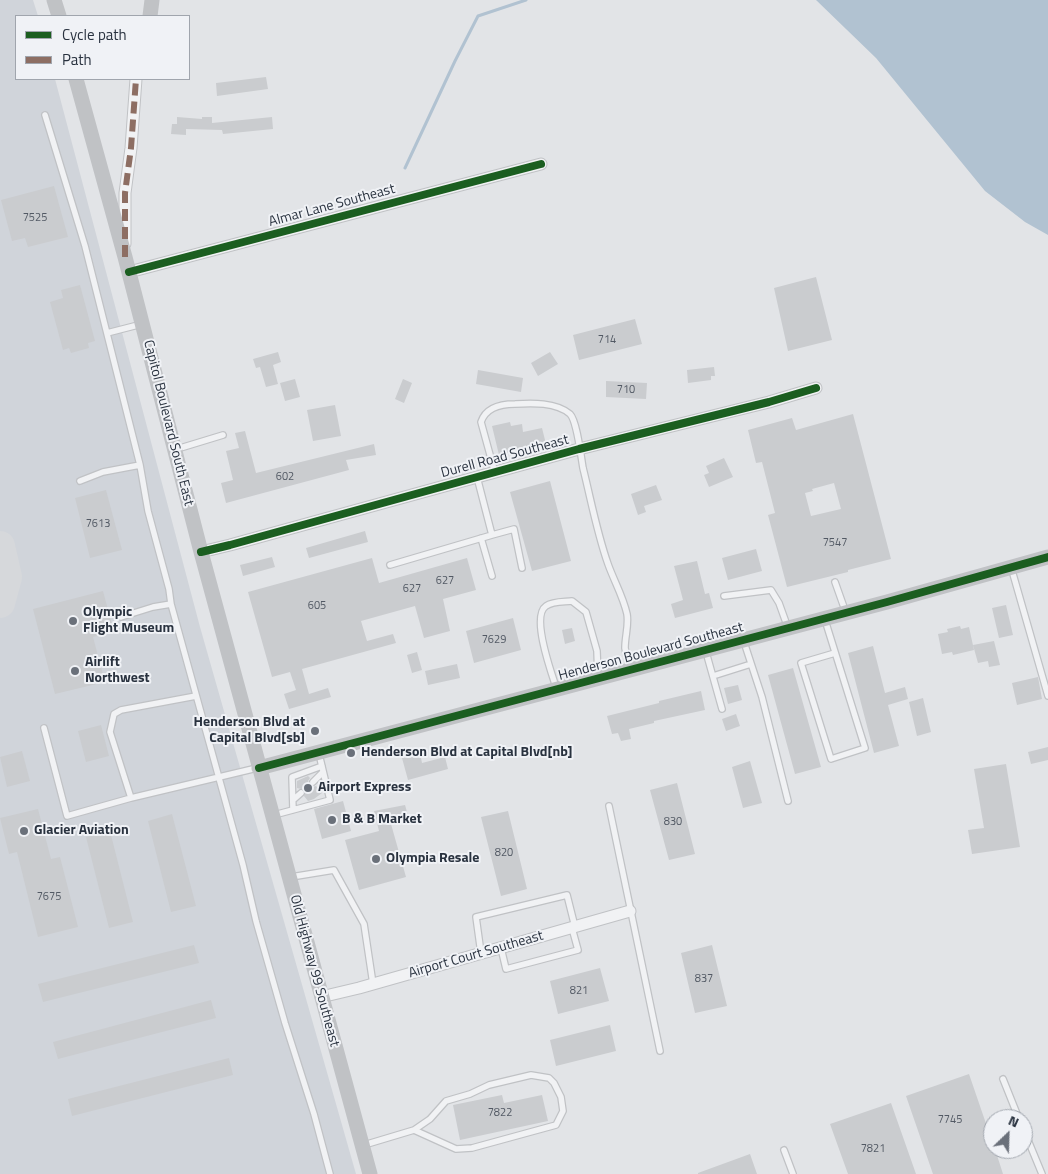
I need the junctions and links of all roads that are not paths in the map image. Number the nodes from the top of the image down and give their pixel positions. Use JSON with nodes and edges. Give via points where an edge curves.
{"nodes":[{"id":1,"x":54,"y":0,"type":"edge"},
{"id":2,"x":152,"y":0,"type":"edge"},
{"id":3,"x":59,"y":15,"type":"edge"},
{"id":4,"x":150,"y":15,"type":"edge"},
{"id":5,"x":76,"y":80,"type":"edge"},
{"id":6,"x":136,"y":80,"type":"edge"},
{"id":7,"x":46,"y":115,"type":"dead end"},
{"id":8,"x":541,"y":164,"type":"dead end"},
{"id":9,"x":125,"y":257,"type":"junction"},
{"id":10,"x":129,"y":272,"type":"junction"},
{"id":11,"x":142,"y":324,"type":"junction"},
{"id":12,"x":107,"y":333,"type":"junction"},
{"id":13,"x":816,"y":388,"type":"dead end"},
{"id":14,"x":223,"y":436,"type":"dead end"},
{"id":15,"x":579,"y":449,"type":"junction"},
{"id":16,"x":174,"y":450,"type":"junction"},
{"id":17,"x":140,"y":465,"type":"junction"},
{"id":18,"x":495,"y":473,"type":"junction"},
{"id":19,"x":477,"y":477,"type":"junction"},
{"id":20,"x":80,"y":480,"type":"dead end"},
{"id":21,"x":492,"y":535,"type":"junction"},
{"id":22,"x":481,"y":538,"type":"junction"},
{"id":23,"x":201,"y":552,"type":"junction"},
{"id":24,"x":1048,"y":557,"type":"edge"},
{"id":25,"x":390,"y":565,"type":"dead end"},
{"id":26,"x":1011,"y":567,"type":"junction"},
{"id":27,"x":522,"y":568,"type":"dead end"},
{"id":28,"x":492,"y":576,"type":"dead end"},
{"id":29,"x":835,"y":582,"type":"dead end"},
{"id":30,"x":724,"y":596,"type":"dead end"},
{"id":31,"x":171,"y":604,"type":"junction"},
{"id":32,"x":846,"y":612,"type":"junction"},
{"id":33,"x":121,"y":617,"type":"dead end"},
{"id":34,"x":825,"y":618,"type":"junction"},
{"id":35,"x":788,"y":628,"type":"junction"},
{"id":36,"x":743,"y":640,"type":"junction"},
{"id":37,"x":706,"y":650,"type":"junction"},
{"id":38,"x":835,"y":652,"type":"junction"},
{"id":39,"x":751,"y":664,"type":"junction"},
{"id":40,"x":631,"y":670,"type":"junction"},
{"id":41,"x":713,"y":676,"type":"junction"},
{"id":42,"x":598,"y":678,"type":"junction"},
{"id":43,"x":556,"y":690,"type":"junction"},
{"id":44,"x":196,"y":696,"type":"junction"},
{"id":45,"x":1048,"y":696,"type":"edge"},
{"id":46,"x":722,"y":709,"type":"dead end"},
{"id":47,"x":44,"y":728,"type":"dead end"},
{"id":48,"x":321,"y":764,"type":"junction"},
{"id":49,"x":259,"y":768,"type":"junction"},
{"id":50,"x":218,"y":777,"type":"junction"},
{"id":51,"x":313,"y":782,"type":"dead end"},
{"id":52,"x":301,"y":793,"type":"dead end"},
{"id":53,"x":130,"y":798,"type":"junction"},
{"id":54,"x":293,"y":800,"type":"junction"},
{"id":55,"x":788,"y":801,"type":"dead end"},
{"id":56,"x":609,"y":806,"type":"dead end"},
{"id":57,"x":293,"y":810,"type":"junction"},
{"id":58,"x":272,"y":816,"type":"junction"},
{"id":59,"x":289,"y":878,"type":"junction"},
{"id":60,"x":630,"y":911,"type":"junction"},
{"id":61,"x":573,"y":928,"type":"junction"},
{"id":62,"x":501,"y":948,"type":"junction"},
{"id":63,"x":481,"y":953,"type":"junction"},
{"id":64,"x":373,"y":984,"type":"junction"},
{"id":65,"x":321,"y":997,"type":"junction"},
{"id":66,"x":660,"y":1051,"type":"dead end"},
{"id":67,"x":1003,"y":1078,"type":"dead end"},
{"id":68,"x":1015,"y":1109,"type":"edge"},
{"id":69,"x":414,"y":1130,"type":"junction"},
{"id":70,"x":362,"y":1146,"type":"junction"},
{"id":71,"x":784,"y":1150,"type":"dead end"},
{"id":72,"x":1033,"y":1152,"type":"edge"},
{"id":73,"x":330,"y":1174,"type":"edge"},
{"id":74,"x":370,"y":1174,"type":"edge"},
{"id":75,"x":793,"y":1174,"type":"edge"},
{"id":76,"x":1042,"y":1174,"type":"edge"}],
"edges":[{"from":1,"to":3,"type":"main road"},
{"from":2,"to":4,"type":"main road"},
{"from":5,"to":9,"type":"main road","name":"Capitol Boulevard South East"},
{"from":6,"to":9,"type":"street","via":[[125,193]]},
{"from":7,"to":12,"type":"lane"},
{"from":8,"to":10,"type":"street","name":"Almar Lane Southeast"},
{"from":9,"to":10,"type":"main road","name":"Capitol Boulevard South East"},
{"from":10,"to":11,"type":"main road","name":"Capitol Boulevard South East"},
{"from":11,"to":12,"type":"lane"},
{"from":11,"to":16,"type":"main road","name":"Capitol Boulevard South East"},
{"from":12,"to":17,"type":"lane"},
{"from":13,"to":15,"type":"street","name":"Durell Road Southeast"},
{"from":14,"to":16,"type":"lane"},
{"from":15,"to":18,"type":"street","name":"Durell Road Southeast"},
{"from":15,"to":18,"type":"lane","via":[[572,415],[559,408],[533,403],[490,409],[481,422]]},
{"from":15,"to":40,"type":"lane","via":[[600,538],[627,615],[625,648]]},
{"from":16,"to":23,"type":"main road","name":"Capitol Boulevard South East"},
{"from":17,"to":20,"type":"lane"},
{"from":17,"to":31,"type":"lane"},
{"from":18,"to":19,"type":"street","name":"Durell Road Southeast"},
{"from":19,"to":21,"type":"lane"},
{"from":19,"to":23,"type":"street","name":"Durell Road Southeast"},
{"from":21,"to":22,"type":"lane"},
{"from":21,"to":27,"type":"lane","via":[[514,529]]},
{"from":22,"to":25,"type":"lane"},
{"from":22,"to":28,"type":"lane"},
{"from":23,"to":49,"type":"main road","name":"Capitol Boulevard South East"},
{"from":24,"to":26,"type":"main road","name":"Henderson Boulevard Southeast"},
{"from":26,"to":32,"type":"main road","name":"Henderson Boulevard Southeast"},
{"from":26,"to":45,"type":"lane"},
{"from":29,"to":32,"type":"lane"},
{"from":30,"to":35,"type":"lane","via":[[771,590]]},
{"from":31,"to":33,"type":"lane"},
{"from":31,"to":44,"type":"lane"},
{"from":32,"to":34,"type":"main road","name":"Henderson Boulevard Southeast"},
{"from":34,"to":35,"type":"main road","name":"Henderson Boulevard Southeast"},
{"from":34,"to":38,"type":"lane"},
{"from":35,"to":36,"type":"main road","name":"Henderson Boulevard Southeast"},
{"from":36,"to":37,"type":"main road","name":"Henderson Boulevard Southeast"},
{"from":36,"to":39,"type":"lane"},
{"from":37,"to":40,"type":"main road","name":"Henderson Boulevard Southeast"},
{"from":37,"to":41,"type":"lane"},
{"from":38,"to":38,"type":"lane","via":[[865,748],[831,759],[801,663]]},
{"from":39,"to":41,"type":"lane"},
{"from":39,"to":55,"type":"lane"},
{"from":40,"to":42,"type":"main road","name":"Henderson Boulevard Southeast"},
{"from":41,"to":46,"type":"lane"},
{"from":42,"to":43,"type":"main road","name":"Henderson Boulevard Southeast"},
{"from":42,"to":43,"type":"lane","via":[[597,651],[586,612],[572,601],[555,603],[541,611],[539,623]]},
{"from":43,"to":48,"type":"main road","name":"Henderson Boulevard Southeast"},
{"from":44,"to":50,"type":"lane"},
{"from":44,"to":53,"type":"lane","via":[[114,714],[110,732]]},
{"from":47,"to":53,"type":"lane","via":[[67,816]]},
{"from":48,"to":49,"type":"main road","name":"Henderson Boulevard Southeast"},
{"from":48,"to":51,"type":"lane"},
{"from":48,"to":54,"type":"lane","via":[[292,777]]},
{"from":48,"to":57,"type":"lane","via":[[330,800]]},
{"from":49,"to":50,"type":"lane"},
{"from":49,"to":58,"type":"main road","name":"Old Highway 99 Southeast"},
{"from":50,"to":53,"type":"lane"},
{"from":50,"to":73,"type":"lane","via":[[256,922]]},
{"from":52,"to":54,"type":"lane"},
{"from":54,"to":57,"type":"lane"},
{"from":56,"to":60,"type":"lane"},
{"from":57,"to":58,"type":"lane"},
{"from":58,"to":59,"type":"main road","name":"Old Highway 99 Southeast"},
{"from":59,"to":64,"type":"lane","via":[[334,870],[364,924]]},
{"from":59,"to":65,"type":"main road","name":"Old Highway 99 Southeast"},
{"from":60,"to":61,"type":"street","name":"Airport Court Southeast"},
{"from":60,"to":66,"type":"lane"},
{"from":61,"to":62,"type":"street","name":"Airport Court Southeast"},
{"from":61,"to":62,"type":"lane","via":[[578,950],[506,969]]},
{"from":61,"to":63,"type":"lane","via":[[567,895],[476,916]]},
{"from":62,"to":63,"type":"street","name":"Airport Court Southeast"},
{"from":63,"to":64,"type":"street","name":"Airport Court Southeast"},
{"from":64,"to":65,"type":"street","name":"Airport Court Southeast"},
{"from":65,"to":70,"type":"main road","name":"Old Highway 99 Southeast"},
{"from":67,"to":68,"type":"lane"},
{"from":69,"to":69,"type":"lane","via":[[456,1149],[472,1148],[556,1124],[563,1111],[561,1097],[549,1078],[531,1075],[490,1085],[446,1102]]},
{"from":69,"to":70,"type":"lane"},
{"from":70,"to":74,"type":"main road","name":"Old Highway 99 Southeast"},
{"from":71,"to":75,"type":"lane"},
{"from":72,"to":76,"type":"lane"}]}
